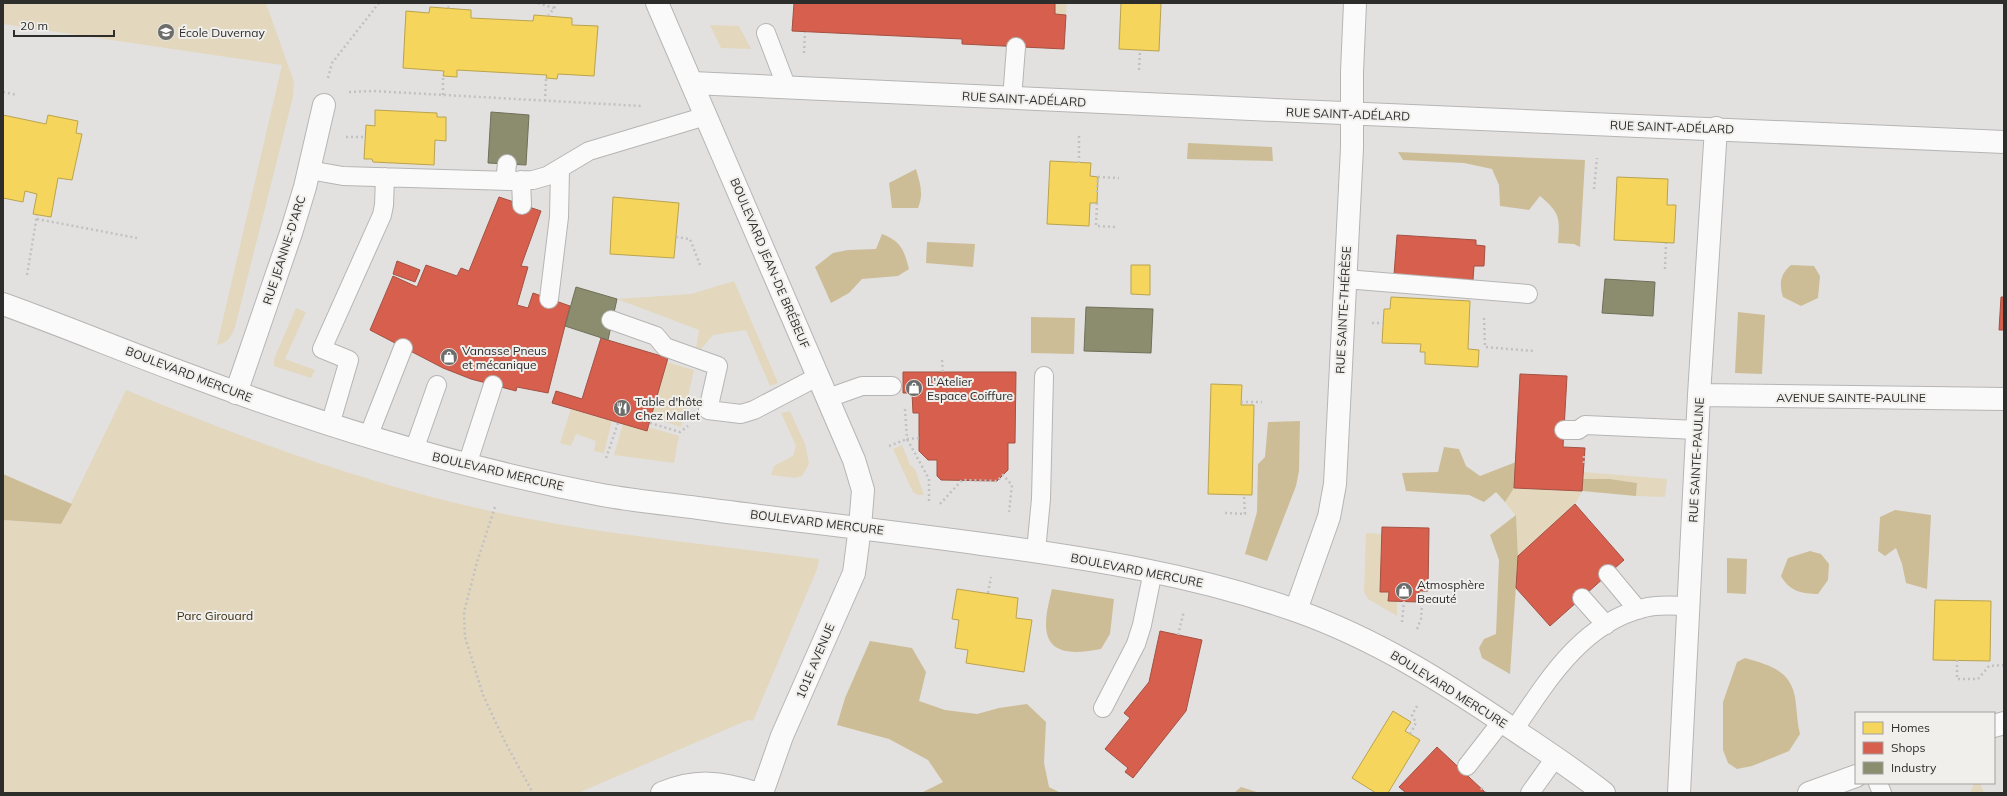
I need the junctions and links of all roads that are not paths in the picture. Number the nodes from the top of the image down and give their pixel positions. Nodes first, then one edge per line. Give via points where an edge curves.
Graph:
1 (658, 3) edge
2 (1355, 3) edge
3 (766, 33) dead end
4 (1016, 47) dead end
5 (692, 83) junction
6 (787, 88) junction
7 (1012, 98) junction
8 (324, 105) dead end
9 (1352, 114) junction
10 (706, 116) junction
11 (1716, 128) junction
12 (2004, 142) edge
13 (309, 170) junction
14 (560, 170) junction
15 (511, 175) junction
16 (385, 178) junction
17 (522, 205) dead end
18 (1345, 279) junction
19 (1528, 294) dead end
20 (549, 299) dead end
21 (3, 304) edge
22 (611, 320) dead end
23 (403, 348) dead end
24 (819, 376) junction
25 (1044, 376) dead end
26 (437, 385) dead end
27 (493, 385) dead end
28 (892, 386) dead end
29 (236, 393) junction
30 (1699, 395) junction
31 (828, 398) junction
32 (2004, 399) edge
33 (330, 424) junction
34 (1564, 430) dead end
35 (1697, 430) junction
36 (368, 436) junction
37 (414, 450) junction
38 (466, 465) junction
39 (860, 527) junction
40 (1036, 551) junction
41 (1152, 571) junction
42 (1608, 574) dead end
43 (1582, 598) dead end
44 (1689, 606) junction
45 (1296, 610) junction
46 (1638, 610) junction
47 (1606, 625) junction
48 (1103, 708) dead end
49 (1508, 726) junction
50 (1555, 758) junction
51 (1467, 766) dead end
52 (1855, 776) edge
53 (1812, 792) edge
54 (662, 793) edge
55 (755, 793) edge
56 (762, 793) edge
57 (1530, 793) edge
58 (1604, 793) edge
59 (1679, 793) edge

1 - 5 street, BOULEVARD JEAN-DE BRÉBEUF
2 - 9 street, RUE SAINTE-THÉRÈSE
3 - 6 lane
4 - 7 lane
5 - 6 street, RUE SAINT-ADÉLARD
5 - 10 street, BOULEVARD JEAN-DE BRÉBEUF
6 - 7 street, RUE SAINT-ADÉLARD
7 - 9 street, RUE SAINT-ADÉLARD
8 - 13 street, RUE JEANNE-D'ARC
9 - 11 street, RUE SAINT-ADÉLARD
9 - 18 street, RUE SAINTE-THÉRÈSE
10 - 14 lane via 589,150
10 - 24 street, BOULEVARD JEAN-DE BRÉBEUF
11 - 12 street, RUE SAINT-ADÉLARD
11 - 30 street, RUE SAINTE-PAULINE
13 - 16 lane via 343,176
13 - 29 street, RUE JEANNE-D'ARC via 291,233
14 - 15 lane via 547,176
14 - 20 lane via 559,217
15 - 16 lane
15 - 17 lane
16 - 33 lane via 382,215 322,349 349,360
18 - 19 lane
18 - 45 street, RUE SAINTE-THÉRÈSE via 1333,499
21 - 29 street, BOULEVARD MERCURE
22 - 24 lane via 656,336 665,347 718,366 708,410 741,414 754,410
23 - 36 lane
24 - 31 street, BOULEVARD JEAN-DE BRÉBEUF
25 - 40 lane via 1041,499
26 - 37 lane
27 - 38 lane
28 - 31 lane via 862,386
29 - 33 street, BOULEVARD MERCURE
30 - 32 street, AVENUE SAINTE-PAULINE
30 - 35 street, RUE SAINTE-PAULINE
31 - 39 street, BOULEVARD JEAN-DE BRÉBEUF via 861,481 863,490
33 - 36 street, BOULEVARD MERCURE
34 - 35 lane via 1578,430 1585,425
35 - 44 street, RUE SAINTE-PAULINE
36 - 37 street, BOULEVARD MERCURE
37 - 38 street, BOULEVARD MERCURE
38 - 39 street, BOULEVARD MERCURE via 606,496
39 - 40 street, BOULEVARD MERCURE
39 - 56 street, 101E AVENUE via 854,573 782,736
40 - 41 street, BOULEVARD MERCURE
41 - 45 street, BOULEVARD MERCURE
41 - 48 lane via 1136,644
42 - 46 lane
43 - 47 lane
44 - 46 lane via 1658,606
44 - 59 street, RUE SAINTE-PAULINE
45 - 49 street, BOULEVARD MERCURE via 1351,633 1426,672
46 - 47 lane
47 - 49 lane via 1577,646
49 - 50 street, BOULEVARD MERCURE
49 - 51 lane
50 - 57 lane
50 - 58 street, BOULEVARD MERCURE
52 - 53 street
54 - 55 street via 685,786 714,783

